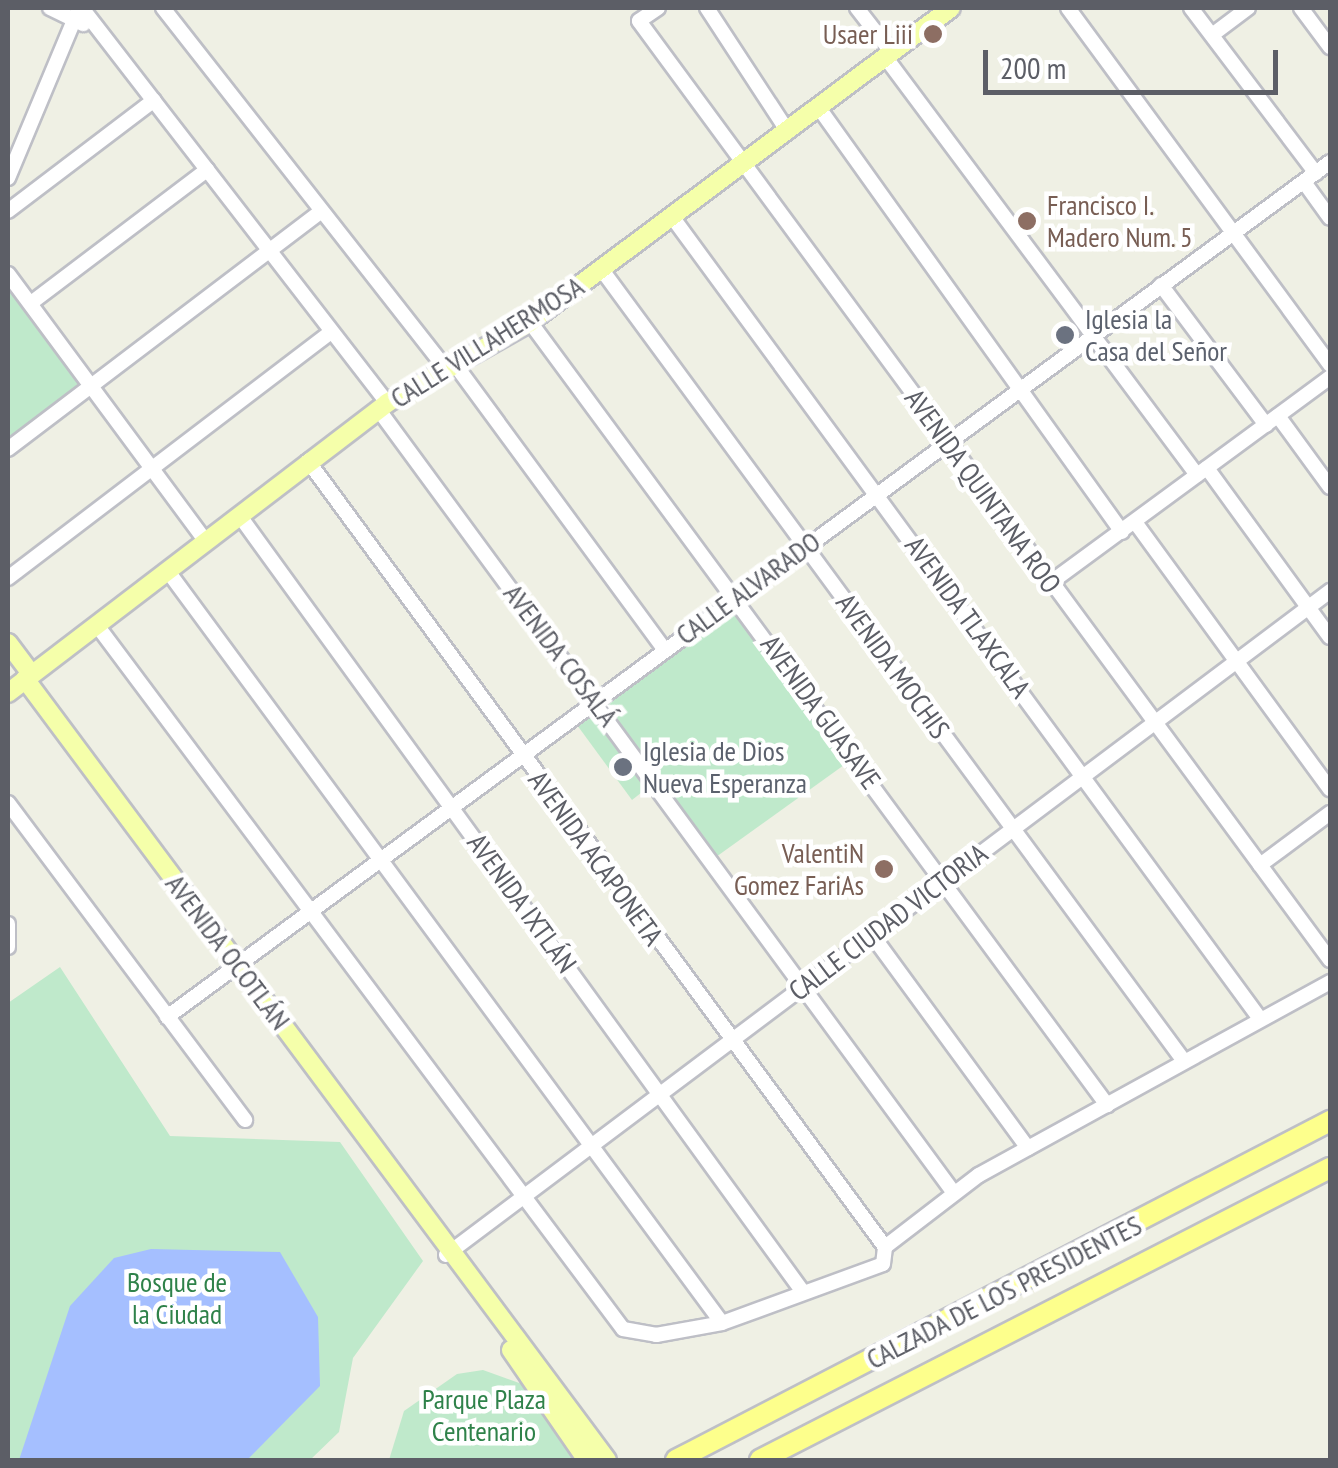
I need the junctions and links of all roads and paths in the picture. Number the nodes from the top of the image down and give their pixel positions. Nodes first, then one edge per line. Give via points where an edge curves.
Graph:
1 (50, 8) edge
2 (164, 8) edge
3 (658, 8) edge
4 (708, 8) edge
5 (857, 8) edge
6 (951, 8) edge
7 (1068, 8) edge
8 (1192, 8) edge
9 (1248, 8) edge
10 (1301, 8) edge
11 (79, 12) edge
12 (1212, 35) junction
13 (1330, 47) edge
14 (889, 55) junction
15 (154, 100) junction
16 (819, 108) junction
17 (788, 132) junction
18 (1330, 162) edge
19 (743, 168) junction
20 (207, 170) junction
21 (8, 178) edge
22 (1310, 178) junction
23 (320, 211) junction
24 (8, 212) edge
25 (673, 218) junction
26 (1330, 218) edge
27 (1234, 232) junction
28 (270, 252) junction
29 (602, 270) junction
30 (8, 274) edge
31 (1161, 285) junction
32 (30, 303) junction
33 (530, 322) junction
34 (331, 332) junction
35 (1092, 336) junction
36 (1330, 365) edge
37 (450, 366) junction
38 (1330, 377) edge
39 (91, 385) junction
40 (1018, 389) junction
41 (382, 406) junction
42 (1272, 421) junction
43 (949, 442) junction
44 (8, 449) edge
45 (308, 461) junction
46 (154, 468) junction
47 (1202, 472) junction
48 (1330, 487) edge
49 (878, 494) junction
50 (239, 515) junction
51 (1128, 527) junction
52 (206, 540) junction
53 (805, 547) junction
54 (167, 570) junction
55 (8, 578) edge
56 (1050, 583) junction
57 (1330, 591) edge
58 (736, 594) junction
59 (1308, 607) junction
60 (96, 624) junction
61 (1330, 637) edge
62 (8, 643) edge
63 (664, 649) junction
64 (1238, 663) junction
65 (28, 676) junction
66 (8, 692) edge
67 (596, 701) junction
68 (1156, 724) junction
69 (522, 757) junction
70 (1084, 776) junction
71 (1330, 789) edge
72 (8, 803) edge
73 (452, 808) junction
74 (1330, 813) edge
75 (1013, 829) junction
76 (381, 860) junction
77 (1260, 865) junction
78 (943, 882) junction
79 (312, 909) junction
80 (8, 924) edge
81 (872, 935) junction
82 (8, 946) edge
83 (1330, 960) edge
84 (238, 964) junction
85 (1330, 982) edge
86 (802, 986) junction
87 (168, 1017) junction
88 (1260, 1019) junction
89 (730, 1040) junction
90 (1184, 1061) junction
91 (661, 1093) junction
92 (1107, 1105) junction
93 (245, 1120) dead end
94 (1330, 1122) edge
95 (591, 1145) junction
96 (1028, 1148) junction
97 (1330, 1168) edge
98 (954, 1193) junction
99 (522, 1196) junction
100 (887, 1250) junction
101 (449, 1252) junction
102 (803, 1292) junction
103 (722, 1323) junction
104 (764, 1416) junction
105 (787, 1446) junction
106 (763, 1459) edge
107 (587, 1460) edge
108 (607, 1460) edge
109 (676, 1460) edge

1 - 11 street
2 - 23 street
3 - 19 street, AVENIDA QUINTANA ROO via 639,22
4 - 17 street
5 - 14 street
6 - 14 main road, CALLE VILLAHERMOSA
7 - 27 street
8 - 12 street
9 - 12 street
10 - 13 street
11 - 15 street, AVENIDA COSALÁ
11 - 21 street
12 - 22 street
14 - 16 main road, CALLE VILLAHERMOSA
14 - 35 street
15 - 20 street, AVENIDA COSALÁ
15 - 24 street
16 - 17 main road, CALLE VILLAHERMOSA
16 - 40 street
17 - 19 main road, CALLE VILLAHERMOSA
18 - 22 street, CALLE ALVARADO
19 - 25 main road, CALLE VILLAHERMOSA
19 - 43 street, AVENIDA QUINTANA ROO
20 - 28 street, AVENIDA COSALÁ
20 - 32 street
22 - 26 street
22 - 27 street, CALLE ALVARADO
23 - 28 street
23 - 37 street
25 - 29 main road, CALLE VILLAHERMOSA
25 - 49 street, AVENIDA TLAXCALA
27 - 31 street, CALLE ALVARADO
27 - 36 street
28 - 34 street, AVENIDA COSALÁ
28 - 39 street
29 - 33 main road, CALLE VILLAHERMOSA
29 - 53 street, AVENIDA MOCHIS
30 - 32 street
31 - 35 street, CALLE ALVARADO
31 - 42 street
32 - 39 street
33 - 37 main road, CALLE VILLAHERMOSA
33 - 58 street, AVENIDA GUASAVE
34 - 41 street, AVENIDA COSALÁ
34 - 46 street
35 - 40 street, CALLE ALVARADO
35 - 47 street
37 - 41 main road, CALLE VILLAHERMOSA
37 - 63 street
38 - 42 street
39 - 44 street
39 - 46 street
40 - 43 street, CALLE ALVARADO
40 - 51 street
41 - 45 main road, CALLE VILLAHERMOSA
41 - 67 street, AVENIDA COSALÁ
42 - 47 street
42 - 48 street
43 - 49 street, CALLE ALVARADO
43 - 56 street, AVENIDA QUINTANA ROO
45 - 50 main road, CALLE VILLAHERMOSA
45 - 69 street, AVENIDA ACAPONETA
46 - 52 street
46 - 55 street
47 - 51 street
47 - 59 street
49 - 53 street, CALLE ALVARADO
49 - 70 street, AVENIDA TLAXCALA
50 - 52 main road, CALLE VILLAHERMOSA
50 - 73 street, AVENIDA IXTLÁN
51 - 56 street
51 - 64 street
52 - 54 main road, CALLE VILLAHERMOSA
53 - 58 street, CALLE ALVARADO
53 - 75 street, AVENIDA MOCHIS
54 - 60 main road, CALLE VILLAHERMOSA
54 - 76 street
56 - 68 street, AVENIDA QUINTANA ROO
57 - 59 street, CALLE CIUDAD VICTORIA
58 - 63 street, CALLE ALVARADO
58 - 78 street, AVENIDA GUASAVE
59 - 61 street
59 - 64 street, CALLE CIUDAD VICTORIA
60 - 65 main road, CALLE VILLAHERMOSA
60 - 79 street
62 - 65 main road, AVENIDA OCOTLÁN
63 - 67 street, CALLE ALVARADO
64 - 68 street, CALLE CIUDAD VICTORIA
64 - 71 street
65 - 66 main road, CALLE VILLAHERMOSA
65 - 84 main road, AVENIDA OCOTLÁN
67 - 69 street, CALLE ALVARADO
67 - 86 street, AVENIDA COSALÁ
68 - 70 street, CALLE CIUDAD VICTORIA
68 - 77 street, AVENIDA QUINTANA ROO
69 - 73 street, CALLE ALVARADO
69 - 89 street, AVENIDA ACAPONETA
70 - 75 street, CALLE CIUDAD VICTORIA
70 - 88 street, AVENIDA TLAXCALA
72 - 87 street
73 - 76 street, CALLE ALVARADO
73 - 91 street, AVENIDA IXTLÁN
74 - 77 street
75 - 78 street, CALLE CIUDAD VICTORIA
75 - 90 street, AVENIDA MOCHIS
76 - 79 street, CALLE ALVARADO
76 - 95 street
77 - 83 street, AVENIDA QUINTANA ROO
78 - 81 street, CALLE CIUDAD VICTORIA
78 - 92 street, AVENIDA GUASAVE
79 - 84 street, CALLE ALVARADO
79 - 99 street
80 - 82 street
81 - 86 street, CALLE CIUDAD VICTORIA
81 - 96 street
84 - 87 street, CALLE ALVARADO
84 - 101 main road, AVENIDA OCOTLÁN
85 - 88 street
86 - 89 street, CALLE CIUDAD VICTORIA
86 - 98 street, AVENIDA COSALÁ
87 - 93 street
88 - 90 street
89 - 91 street, CALLE CIUDAD VICTORIA
89 - 100 street, AVENIDA ACAPONETA
90 - 92 street
91 - 95 street, CALLE CIUDAD VICTORIA
91 - 102 street, AVENIDA IXTLÁN
92 - 96 street
94 - 104 highway, CALZADA DE LOS PRESIDENTES
95 - 99 street, CALLE CIUDAD VICTORIA
95 - 103 street
96 - 98 street
97 - 105 highway, CALZADA DE LOS PRESIDENTES
98 - 100 street
99 - 101 street, CALLE CIUDAD VICTORIA
99 - 103 street via 605,1312 639,1336
100 - 102 street via 862,1276
101 - 107 main road, AVENIDA OCOTLÁN
101 - 108 main road, AVENIDA OCOTLÁN
102 - 103 street
104 - 105 highway
104 - 106 highway
104 - 109 highway, CALZADA DE LOS PRESIDENTES
105 - 106 highway, CALZADA DE LOS PRESIDENTES

